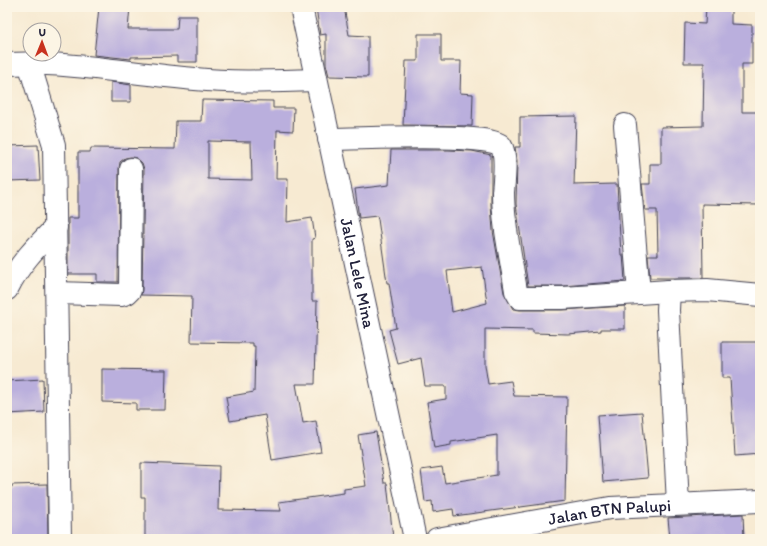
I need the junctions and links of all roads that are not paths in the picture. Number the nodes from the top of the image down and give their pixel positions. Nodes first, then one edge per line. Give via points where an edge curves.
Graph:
1 (301, 7) edge
2 (29, 63) junction
3 (7, 64) edge
4 (316, 80) junction
5 (625, 125) dead end
6 (329, 140) junction
7 (131, 169) dead end
8 (56, 227) junction
9 (7, 289) edge
10 (669, 291) junction
11 (57, 293) junction
12 (639, 293) junction
13 (760, 295) edge
14 (760, 501) edge
15 (678, 504) junction
16 (60, 539) edge
17 (415, 539) edge
18 (437, 539) edge

1 - 4 street, Jalan Lele Mina
2 - 3 street
2 - 4 street via 96,67 195,79
2 - 8 street via 54,145
4 - 6 street, Jalan Lele Mina
5 - 12 street
6 - 12 street via 420,137 496,142 501,146 504,155 505,228 518,296 563,298
6 - 17 street, Jalan Lele Mina
7 - 11 street via 130,290 121,295
8 - 9 street via 29,253
8 - 11 street
10 - 12 street
10 - 13 street via 706,290
10 - 15 street
11 - 16 street
14 - 15 street, Jalan BTN Palupi
15 - 18 street, Jalan BTN Palupi via 610,508

